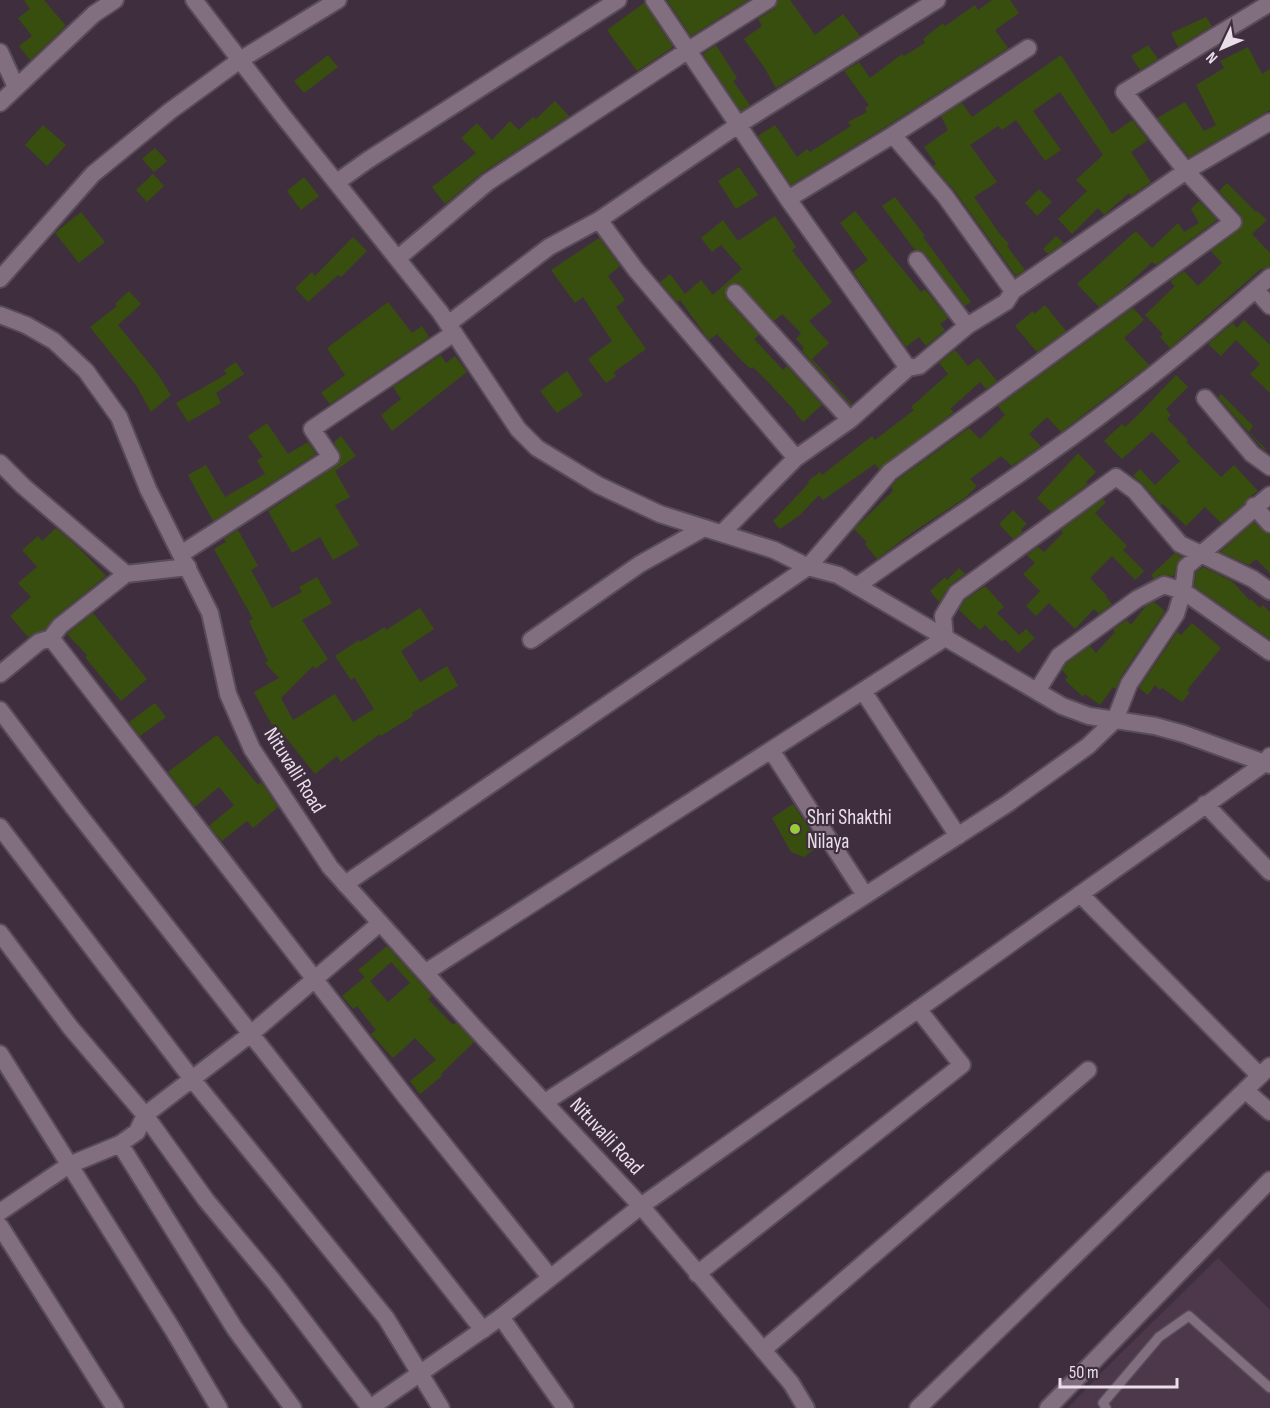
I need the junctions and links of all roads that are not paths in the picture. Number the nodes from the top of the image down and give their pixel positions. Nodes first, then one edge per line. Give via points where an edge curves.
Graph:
1 (115, 0) edge
2 (194, 0) edge
3 (338, 0) edge
4 (618, 0) edge
5 (654, 0) edge
6 (768, 0) edge
7 (937, 0) edge
8 (1270, 3) edge
9 (1028, 48) dead end
10 (687, 51) junction
11 (0, 52) edge
12 (241, 61) junction
13 (16, 87) junction
14 (0, 104) edge
15 (1270, 122) edge
16 (738, 125) junction
17 (893, 135) junction
18 (1186, 171) junction
19 (337, 182) junction
20 (788, 199) junction
21 (599, 220) junction
22 (398, 258) junction
23 (917, 260) dead end
24 (1270, 277) edge
25 (0, 279) edge
26 (1256, 290) junction
27 (1013, 291) junction
28 (735, 293) dead end
29 (1270, 306) edge
30 (0, 315) edge
31 (967, 326) junction
32 (451, 328) junction
33 (908, 368) junction
34 (1205, 398) dead end
35 (850, 420) junction
36 (796, 458) junction
37 (0, 463) edge
38 (1270, 467) edge
39 (1270, 495) edge
40 (1254, 507) junction
41 (1270, 524) edge
42 (704, 528) junction
43 (722, 533) junction
44 (1200, 553) junction
45 (184, 560) junction
46 (808, 567) junction
47 (126, 574) junction
48 (857, 586) junction
49 (1183, 591) junction
50 (1270, 591) edge
51 (51, 638) junction
52 (945, 638) junction
53 (531, 640) dead end
54 (1270, 652) edge
55 (0, 674) edge
56 (863, 691) junction
57 (1037, 691) junction
58 (0, 710) edge
59 (1115, 720) junction
60 (771, 750) junction
61 (1268, 761) edge
62 (1205, 804) junction
63 (0, 827) edge
64 (958, 836) junction
65 (1270, 872) edge
66 (345, 884) junction
67 (1080, 894) junction
68 (865, 895) junction
69 (380, 923) junction
70 (0, 933) edge
71 (426, 972) junction
72 (315, 979) junction
73 (918, 1009) junction
74 (252, 1033) junction
75 (0, 1054) edge
76 (1088, 1070) dead end
77 (1265, 1071) edge
78 (192, 1079) junction
79 (1245, 1090) junction
80 (545, 1102) junction
81 (1270, 1112) edge
82 (145, 1115) junction
83 (120, 1144) junction
84 (69, 1165) junction
85 (1270, 1180) edge
86 (641, 1206) junction
87 (0, 1212) edge
88 (0, 1226) edge
89 (697, 1274) junction
90 (550, 1277) junction
91 (501, 1317) junction
92 (483, 1330) junction
93 (763, 1350) junction
94 (419, 1374) junction
95 (1270, 1388) edge
96 (115, 1408) edge
97 (219, 1408) edge
98 (294, 1408) edge
99 (370, 1408) edge
100 (441, 1408) edge
101 (565, 1408) edge
102 (807, 1408) edge
103 (918, 1408) edge
104 (1048, 1408) edge
105 (1106, 1408) edge

1 - 13 street via 94,14
2 - 12 street
3 - 12 street
4 - 19 street
5 - 10 street
6 - 10 street
7 - 16 street
8 - 18 street via 1124,92
9 - 17 street
10 - 16 street
10 - 22 street via 488,182
11 - 13 street
12 - 19 street
12 - 25 street via 170,111 93,174
13 - 14 street
15 - 18 street
16 - 20 street
16 - 21 street
17 - 20 street
17 - 27 street via 945,196
18 - 27 street
18 - 46 street via 1233,222 890,471
19 - 22 street
20 - 33 street
21 - 32 street via 549,247
21 - 36 street via 636,270
22 - 32 street
23 - 31 street
24 - 26 street
26 - 29 street
26 - 48 street via 1165,368
27 - 31 street via 1006,302
28 - 35 street
30 - 45 street, Nituvalli Road via 54,341 86,370 119,417 148,489
31 - 33 street via 919,366
32 - 42 street via 518,429 537,448 598,485 660,514
32 - 45 street via 312,429 331,457
33 - 35 street
34 - 38 street via 1252,454
35 - 36 street
36 - 43 street
37 - 47 street
39 - 40 street
40 - 41 street
40 - 44 street
42 - 43 street
42 - 53 street via 640,564
43 - 46 street via 774,550
44 - 49 street via 1186,567
44 - 50 street
44 - 52 street via 1180,544 1135,491 1116,477 957,593 943,616
45 - 47 street
45 - 66 street, Nituvalli Road via 210,613 228,694 252,749
46 - 48 street via 838,574
46 - 66 street
47 - 51 street
48 - 52 street
49 - 54 street
49 - 57 street via 1164,585 1137,600 1059,656
49 - 59 street via 1176,614 1129,684
51 - 55 street via 39,642
51 - 72 street
52 - 56 street
52 - 57 street
56 - 60 street
56 - 64 street
57 - 59 street via 1062,706
58 - 74 street
59 - 61 street via 1155,726
59 - 64 street via 1088,746
60 - 68 street
60 - 71 street
61 - 62 street
62 - 65 street
62 - 67 street
63 - 78 street
64 - 68 street
66 - 69 street, Nituvalli Road
67 - 73 street
67 - 77 street
68 - 80 street
69 - 71 street, Nituvalli Road
69 - 72 street
70 - 82 street via 70,1027
71 - 80 street, Nituvalli Road
72 - 74 street
72 - 90 street
73 - 86 street
73 - 89 street via 962,1065
74 - 78 street
74 - 92 street
75 - 84 street
76 - 93 street
77 - 79 street
78 - 82 street
78 - 94 street via 386,1318
79 - 81 street
79 - 103 street
80 - 86 street, Nituvalli Road
82 - 83 street via 137,1132
82 - 99 street via 206,1200
83 - 84 street
83 - 98 street via 235,1329
84 - 87 street
84 - 97 street
85 - 104 street
86 - 89 street, Nituvalli Road
86 - 90 street, Nituvalli Road
88 - 96 street
89 - 93 street, Nituvalli Road
90 - 91 street, Nituvalli Road
91 - 92 street, Nituvalli Road
91 - 101 street
92 - 94 street, Nituvalli Road
93 - 102 street, Nituvalli Road
94 - 99 street, Nituvalli Road
94 - 100 street
95 - 105 lane via 1189,1316 1159,1337 1103,1403

